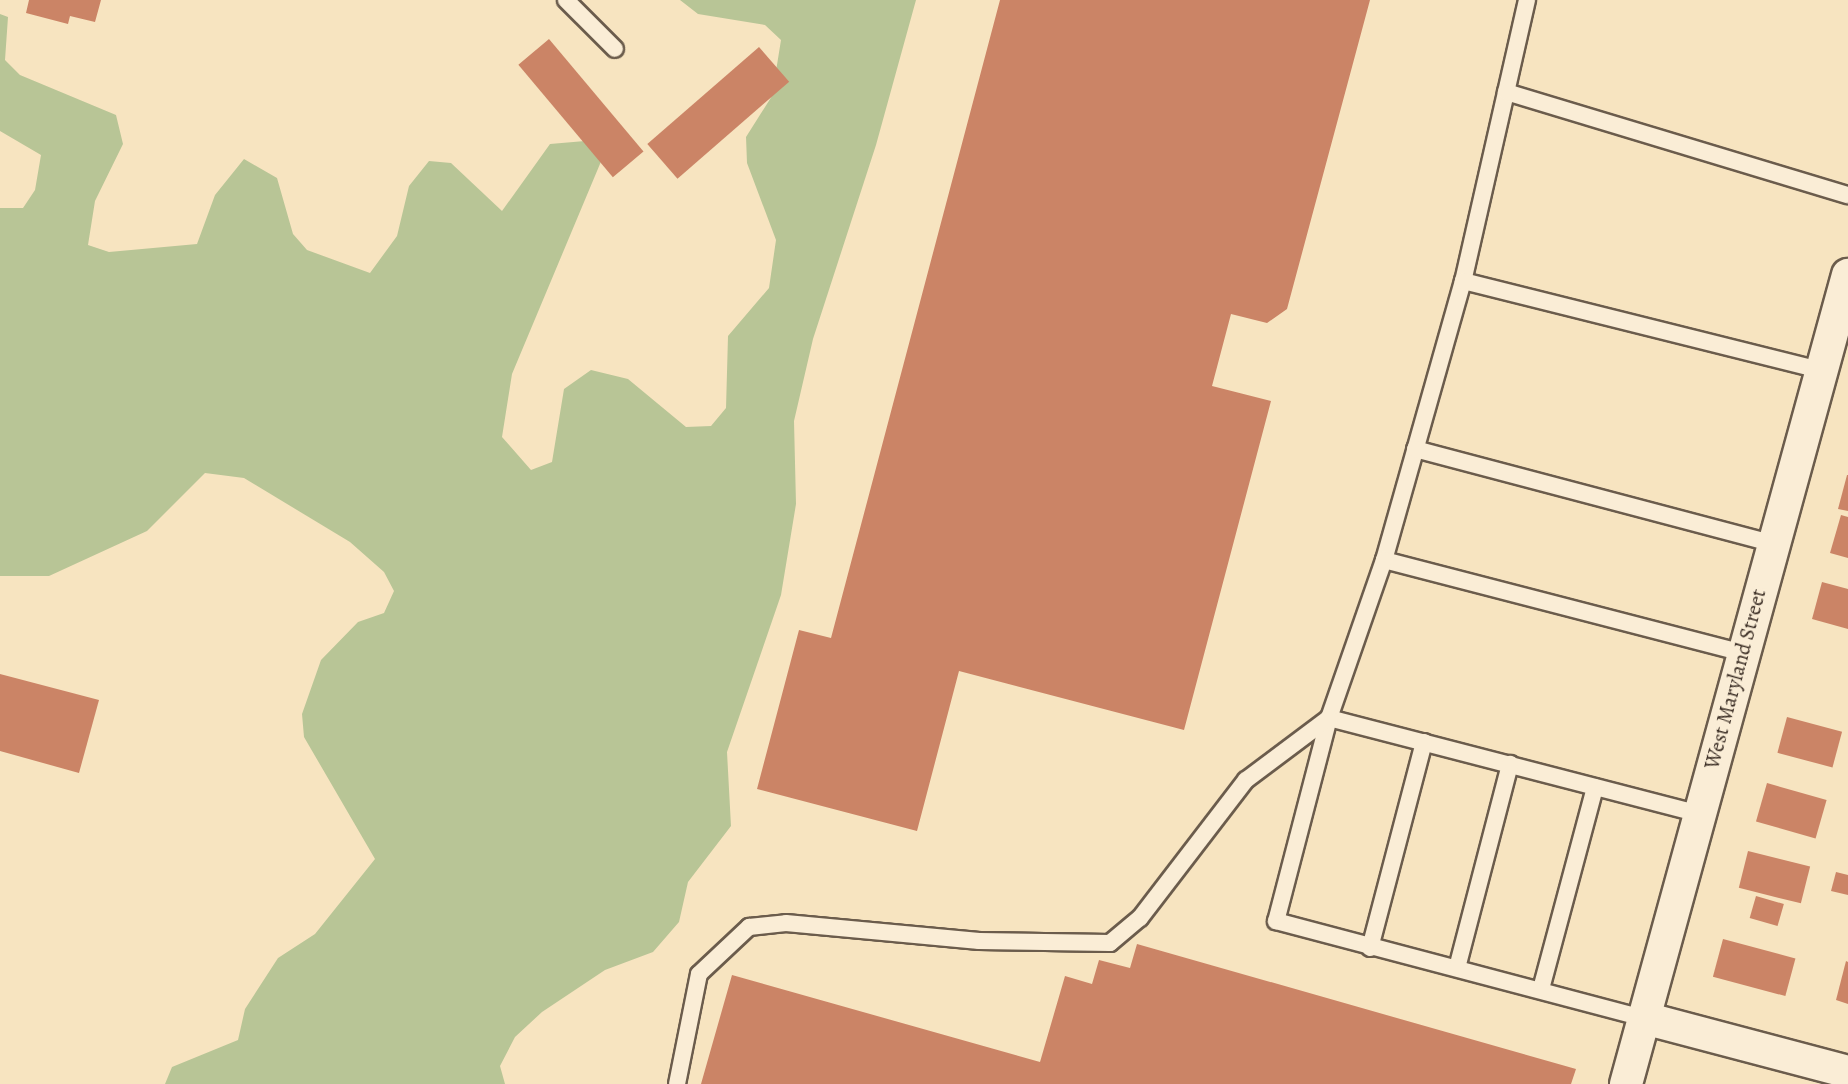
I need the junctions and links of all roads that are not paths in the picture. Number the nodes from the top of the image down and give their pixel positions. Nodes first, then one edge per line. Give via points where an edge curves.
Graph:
1 (566, 0) edge
2 (1527, 0) edge
3 (615, 49) dead end
4 (1506, 92) junction
5 (1848, 195) edge
6 (1848, 275) edge
7 (1463, 281) junction
8 (1835, 374) edge
9 (1415, 449) junction
10 (1772, 543) junction
11 (1384, 560) junction
12 (1743, 653) junction
13 (1329, 718) junction
14 (1424, 742) junction
15 (1510, 764) junction
16 (1595, 787) junction
17 (1699, 814) junction
18 (1370, 947) junction
19 (1457, 968) junction
20 (1541, 989) junction
21 (1644, 1018) junction
22 (1848, 1072) edge
23 (677, 1084) edge
24 (1626, 1084) edge

1 - 3 lane
2 - 4 lane
4 - 5 lane
4 - 7 lane
6 - 8 street, West Maryland Street
7 - 8 lane
7 - 9 lane
8 - 10 street, West Maryland Street
9 - 10 lane
9 - 11 lane
10 - 12 street, West Maryland Street
11 - 12 lane
11 - 13 lane
12 - 17 street, West Maryland Street
13 - 14 lane
13 - 18 lane via 1276,921
13 - 23 lane via 1246,780 1140,918 1110,943 978,941 786,923 749,927 699,974
14 - 15 lane
14 - 18 lane
15 - 16 lane
15 - 19 lane
16 - 17 lane
16 - 20 lane
17 - 21 street, West Maryland Street
18 - 19 lane
19 - 20 lane
20 - 21 lane
21 - 22 street
21 - 24 street, West Maryland Street

